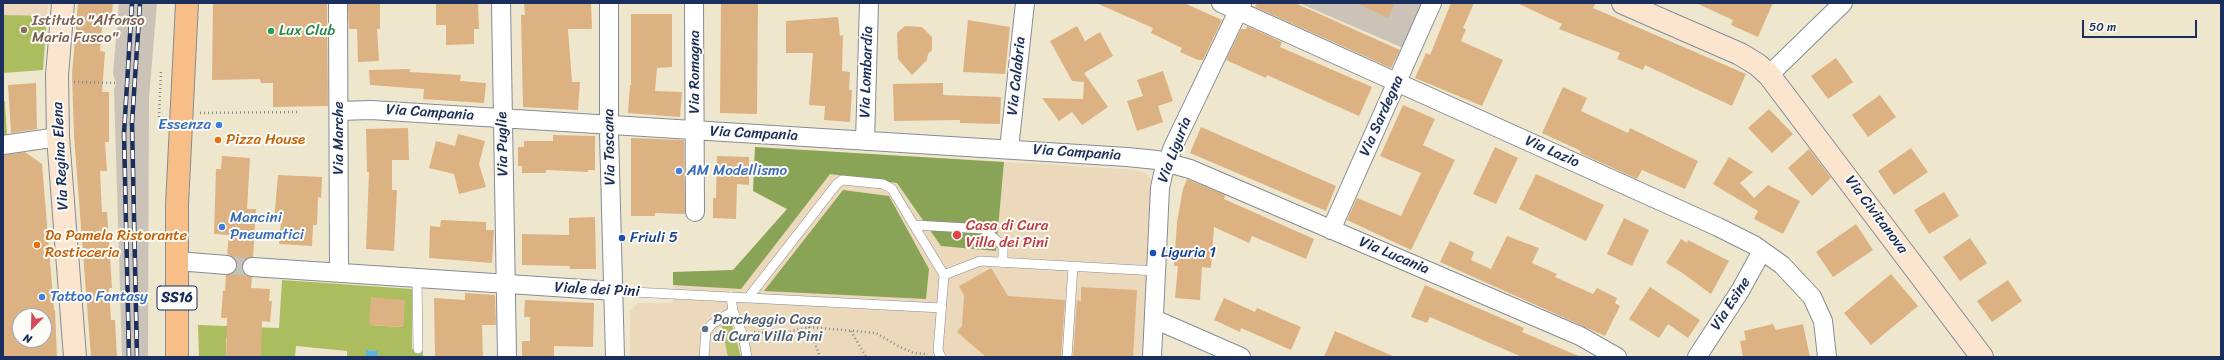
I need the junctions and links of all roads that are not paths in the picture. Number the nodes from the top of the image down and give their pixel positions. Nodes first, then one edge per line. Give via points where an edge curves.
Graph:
1 (63, 3) edge
2 (187, 3) edge
3 (338, 3) edge
4 (501, 3) edge
5 (609, 3) edge
6 (694, 3) edge
7 (869, 3) edge
8 (1025, 3) edge
9 (1220, 3) edge
10 (1432, 3) edge
11 (1623, 3) edge
12 (1843, 3) edge
13 (1240, 7) edge
14 (1769, 74) junction
15 (1397, 82) junction
16 (339, 110) junction
17 (502, 118) junction
18 (609, 124) junction
19 (695, 130) junction
20 (58, 137) junction
21 (865, 141) junction
22 (3, 145) edge
23 (1009, 149) junction
24 (1167, 162) junction
25 (695, 212) dead end
26 (915, 225) junction
27 (1331, 230) junction
28 (1762, 251) junction
29 (177, 261) junction
30 (1002, 263) junction
31 (227, 265) tunnel mouth
32 (1073, 266) junction
33 (252, 267) tunnel mouth
34 (1156, 271) junction
35 (339, 273) junction
36 (944, 275) junction
37 (417, 279) junction
38 (506, 286) junction
39 (614, 291) junction
40 (731, 297) junction
41 (748, 298) junction
42 (942, 308) junction
43 (733, 311) junction
44 (1154, 319) junction
45 (418, 349) dead end
46 (940, 354) edge
47 (75, 357) edge
48 (177, 357) edge
49 (507, 357) edge
50 (615, 357) edge
51 (704, 357) edge
52 (746, 357) edge
53 (1067, 357) edge
54 (1152, 357) edge
55 (1241, 357) edge
56 (1618, 357) edge
57 (1697, 357) edge
58 (1827, 357) edge
59 (1982, 357) edge

1 - 20 street, Via Regina Elena via 57,75
2 - 29 main road, SS16 via 177,205
3 - 16 street, Via Marche
4 - 17 street, Via Puglie
5 - 18 street, Via Toscana
6 - 19 street, Via Romagna
7 - 21 street, Via Lombardia
8 - 23 street, Via Calabria
9 - 13 street, Via Lazio
10 - 15 street, Via Sardegna
11 - 14 street, Via Civitanova via 1744,56
12 - 14 street
13 - 15 street, Via Lazio
13 - 24 street, Via Liguria
14 - 59 street, Via Civitanova
15 - 27 street, Via Sardegna
15 - 28 street, Via Lazio via 1718,227
16 - 17 street, Via Campania
16 - 35 street, Via Marche
17 - 18 street, Via Campania
17 - 38 street, Via Puglie
18 - 19 street, Via Campania
18 - 39 street, Via Toscana
19 - 21 street, Via Campania
19 - 25 street, Via Romagna
20 - 22 street
20 - 47 street, Via Regina Elena
21 - 23 street, Via Campania
23 - 24 street, Via Campania via 1127,156
24 - 27 street, Via Lucania via 1190,169
24 - 34 street, Via Liguria via 1160,188
26 - 30 lane via 984,229 1003,246
26 - 36 lane
26 - 41 lane via 892,188 883,184 842,180 836,184
27 - 56 street, Via Lucania via 1580,336
28 - 57 street, Via Esine via 1746,281
28 - 58 street, Via Lazio via 1796,278 1812,297 1823,321
29 - 31 street
29 - 48 main road, SS16
30 - 32 lane
30 - 36 lane via 980,261
32 - 34 lane
32 - 53 lane
33 - 35 street, Viale dei Pini
34 - 44 street, Via Liguria
35 - 37 street, Viale dei Pini
36 - 42 lane
37 - 38 street, Viale dei Pini
37 - 45 lane
38 - 39 street, Viale dei Pini
38 - 49 street, Via Puglie
39 - 40 lane, Viale dei Pini
39 - 50 street, Via Toscana
40 - 41 lane, Viale dei Pini
40 - 43 lane
41 - 42 lane, Viale dei Pini
42 - 46 lane
43 - 51 lane via 712,324 706,331
43 - 52 lane via 740,327
44 - 54 street, Via Liguria
44 - 55 street

